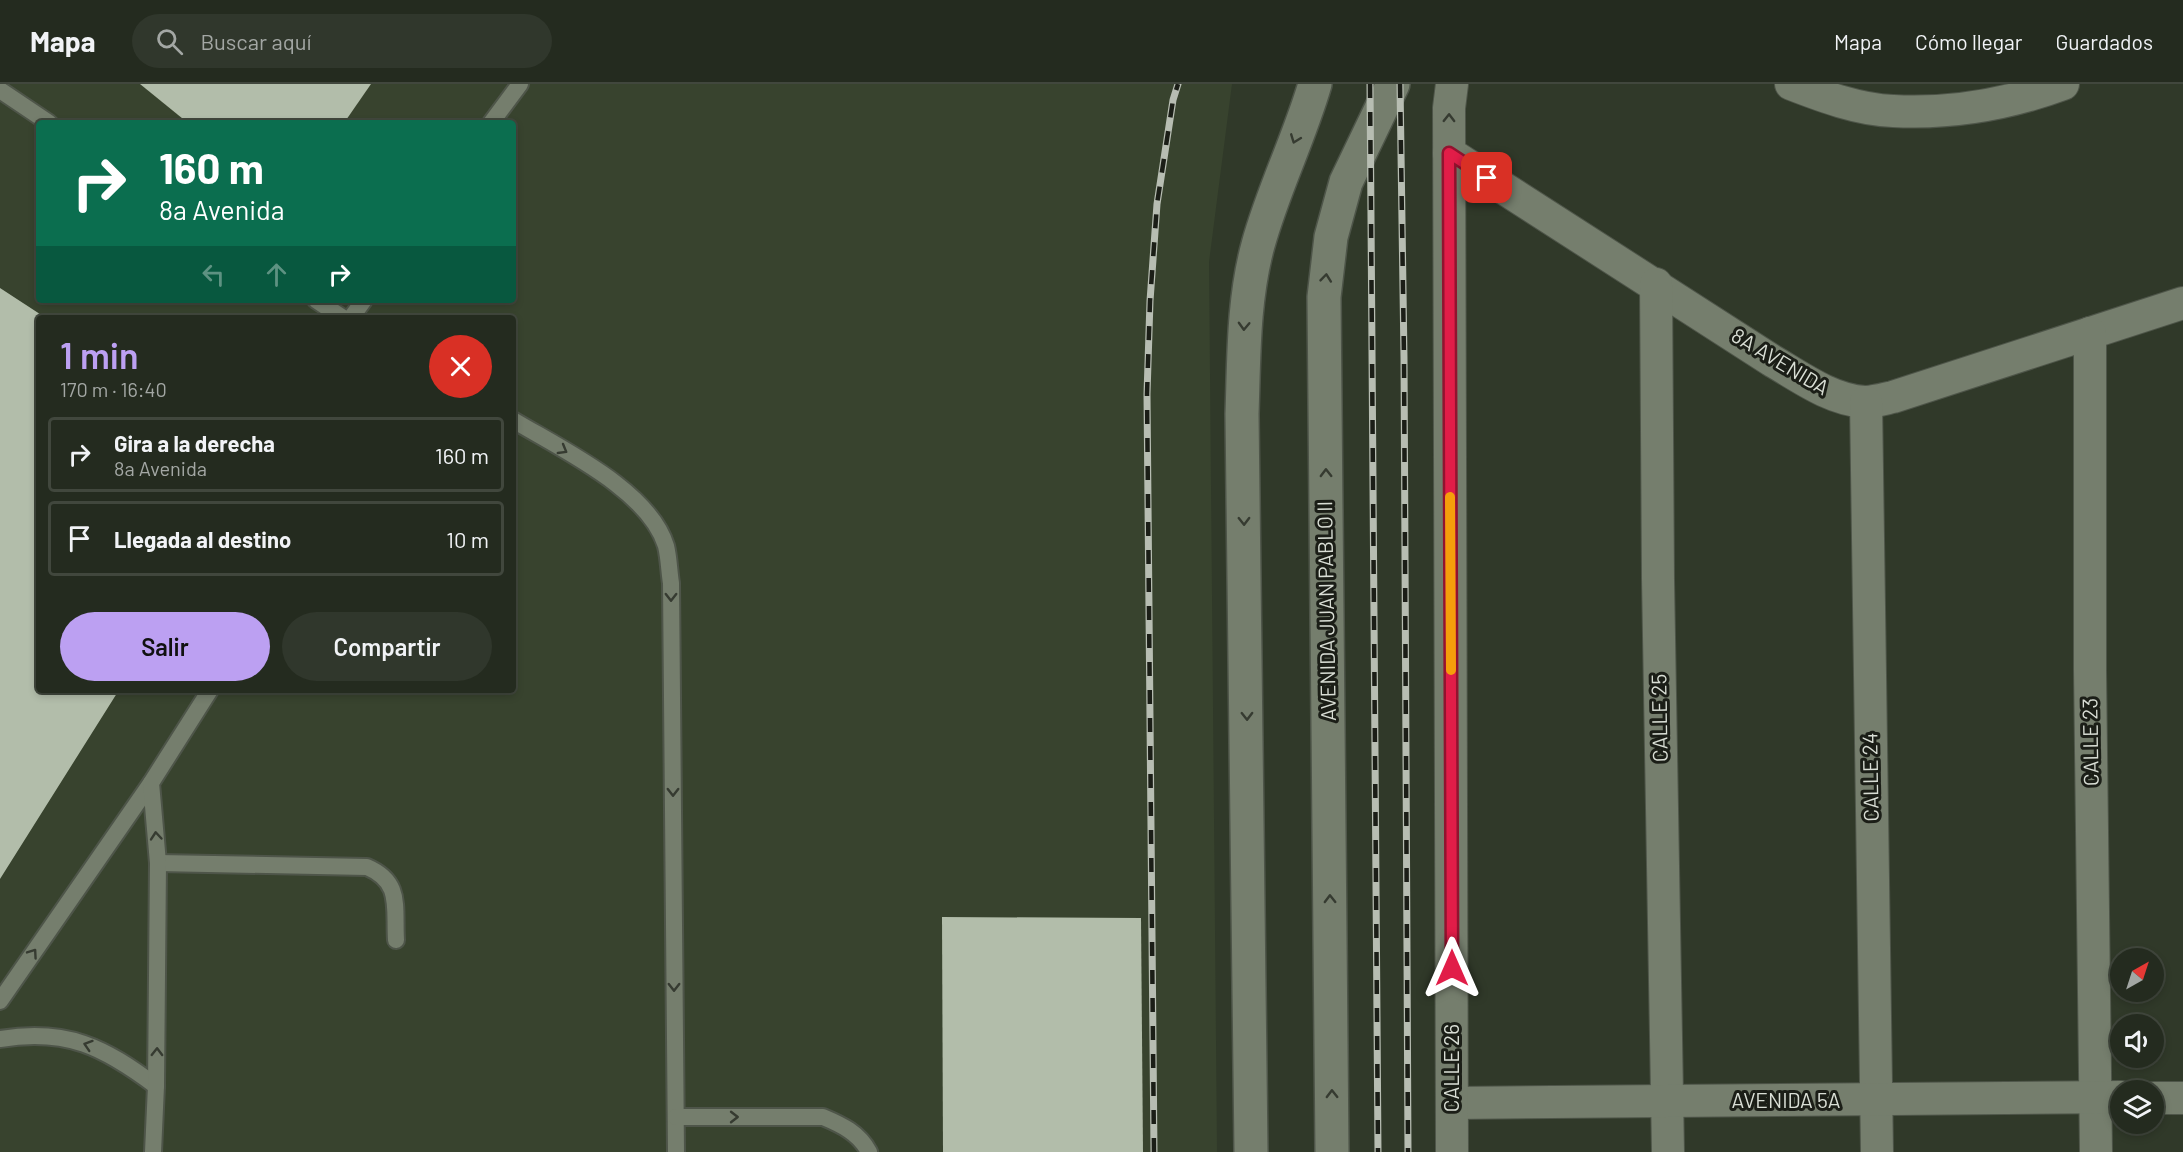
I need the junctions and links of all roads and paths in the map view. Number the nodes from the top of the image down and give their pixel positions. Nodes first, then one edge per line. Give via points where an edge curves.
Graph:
1 (520, 84) edge
2 (1315, 84) edge
3 (1393, 84) edge
4 (1452, 84) edge
5 (1791, 84) edge
6 (2042, 87) edge
7 (0, 90) edge
8 (45, 120) edge
9 (494, 120) edge
10 (1449, 153) junction
11 (1656, 284) junction
12 (320, 303) edge
13 (2183, 303) edge
14 (338, 315) edge
15 (2090, 333) junction
16 (1866, 402) junction
17 (516, 422) edge
18 (208, 693) edge
19 (151, 783) junction
20 (158, 863) junction
21 (396, 940) dead end
22 (0, 1001) edge
23 (0, 1039) edge
24 (156, 1086) junction
25 (2108, 1097) edge
26 (2164, 1098) edge
27 (2183, 1098) edge
28 (1876, 1101) junction
29 (1668, 1102) junction
30 (1452, 1103) junction
31 (675, 1117) junction
32 (153, 1152) edge
33 (676, 1152) edge
34 (868, 1152) edge
35 (1251, 1152) edge
36 (1332, 1152) edge
37 (1452, 1152) edge
38 (1668, 1152) edge
39 (1877, 1152) edge
40 (2096, 1152) edge

1 - 9 lane
2 -> 35 main road via 1258,246 1245,316 1242,414
36 -> 3 main road, AVENIDA JUAN PABLO II via 1324,297 1331,237 1346,182
10 -> 4 street, CALLE 26
5 - 6 street via 1832,99 1891,111 1959,110
7 - 8 lane
10 - 11 street, 8A AVENIDA
10 - 30 street, CALLE 26
11 - 16 street, 8A AVENIDA via 1805,380 1836,396
11 - 29 street, CALLE 25
12 - 14 lane
13 - 15 street, 8A AVENIDA
15 - 16 street, 8A AVENIDA via 1926,388
15 - 25 street, CALLE 23 via 2090,670
16 - 28 street, CALLE 24
17 -> 31 lane via 621,488 651,517 666,546 671,583
18 - 19 lane
20 -> 19 lane
22 -> 19 lane
20 - 21 lane via 367,867 381,873 393,891
24 -> 20 lane
24 -> 23 lane via 121,1060 93,1046 56,1037
24 - 32 lane
25 - 28 street, AVENIDA 5A
25 - 40 street, CALLE 23
26 - 27 street
28 - 29 street, AVENIDA 5A
28 - 39 street, CALLE 24
29 - 30 street, AVENIDA 5A
29 - 38 street, CALLE 25
30 - 37 street, CALLE 26
31 - 33 lane
31 -> 34 lane via 823,1117 844,1126

